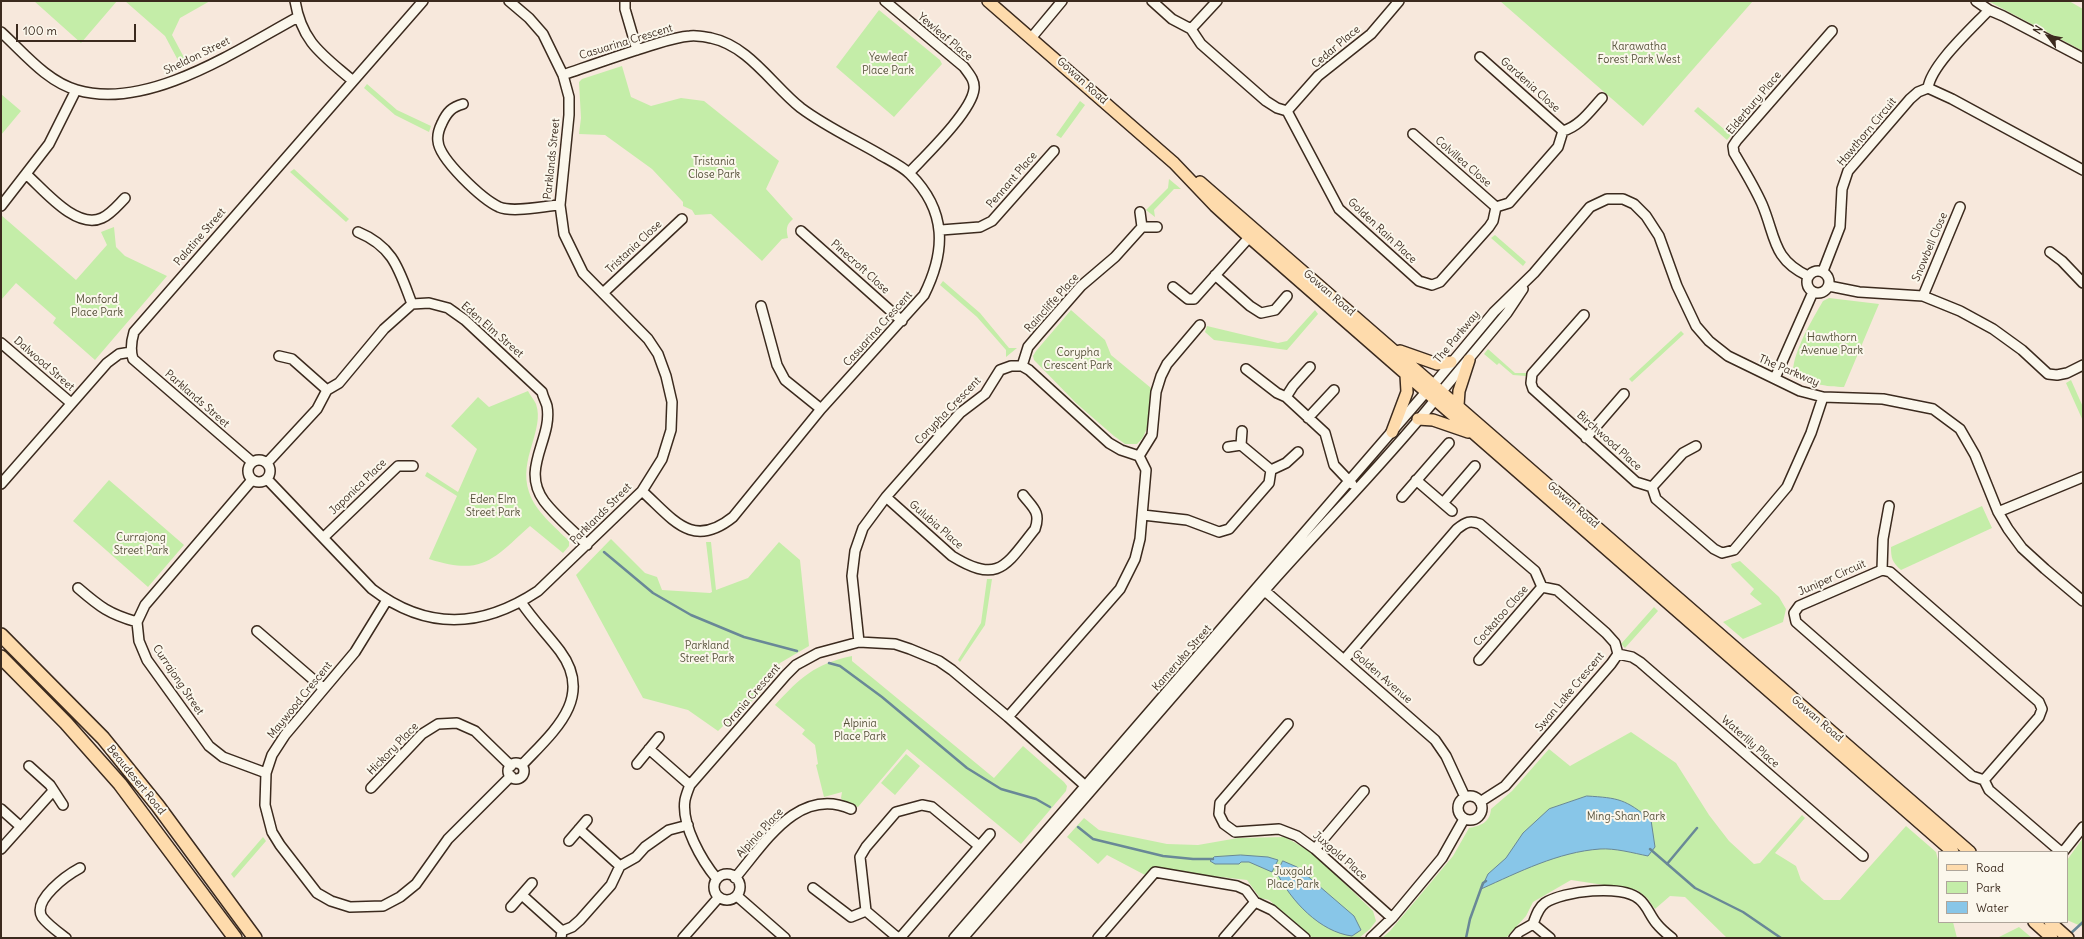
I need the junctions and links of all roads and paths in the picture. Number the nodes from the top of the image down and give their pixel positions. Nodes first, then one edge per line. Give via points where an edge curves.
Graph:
1 (296, 1) edge
2 (423, 1) edge
3 (509, 1) edge
4 (625, 1) edge
5 (885, 1) edge
6 (988, 1) edge
7 (1062, 1) edge
8 (1152, 1) edge
9 (1217, 1) edge
10 (1399, 1) edge
11 (1976, 1) edge
12 (1989, 10) junction
13 (298, 17) junction
14 (1191, 29) junction
15 (1832, 31) dead end
16 (1, 32) edge
17 (1032, 37) junction
18 (636, 50) junction
19 (1480, 57) dead end
20 (2083, 58) edge
21 (563, 75) junction
22 (353, 81) junction
23 (1928, 88) junction
24 (76, 90) junction
25 (1602, 98) dead end
26 (463, 104) dead end
27 (1287, 111) junction
28 (1563, 130) junction
29 (1413, 134) dead end
30 (1054, 151) dead end
31 (2083, 170) edge
32 (910, 173) junction
33 (26, 174) junction
34 (125, 198) dead end
35 (560, 205) junction
36 (1, 206) edge
37 (1496, 207) junction
38 (1960, 207) dead end
39 (1140, 212) dead end
40 (682, 219) dead end
41 (1142, 227) junction
42 (1157, 227) dead end
43 (941, 230) junction
44 (801, 231) dead end
45 (358, 232) dead end
46 (1253, 233) junction
47 (2050, 252) dead end
48 (1823, 271) junction
49 (1534, 273) junction
50 (1215, 275) junction
51 (1808, 276) junction
52 (2083, 283) edge
53 (1829, 286) junction
54 (1173, 287) dead end
55 (1813, 292) junction
56 (603, 293) junction
57 (1287, 296) dead end
58 (1923, 296) junction
59 (412, 304) junction
60 (760, 306) dead end
61 (1584, 314) dead end
62 (902, 321) junction
63 (1200, 325) dead end
64 (1, 343) edge
65 (1393, 348) junction
66 (131, 352) junction
67 (279, 356) dead end
68 (1469, 360) junction
69 (1451, 362) junction
70 (2083, 365) edge
71 (1022, 366) junction
72 (1310, 367) dead end
73 (1246, 369) dead end
74 (1406, 374) junction
75 (1775, 378) junction
76 (327, 390) junction
77 (1334, 390) dead end
78 (1434, 392) junction
79 (1624, 394) dead end
80 (1286, 397) junction
81 (1823, 397) junction
82 (71, 403) junction
83 (1458, 405) junction
84 (822, 409) junction
85 (1308, 418) junction
86 (1418, 419) junction
87 (1242, 431) dead end
88 (1392, 432) junction
89 (1472, 433) junction
90 (1586, 438) junction
91 (1449, 443) dead end
92 (1241, 445) junction
93 (1696, 446) dead end
94 (1228, 447) dead end
95 (1298, 452) dead end
96 (1139, 456) junction
97 (252, 462) junction
98 (267, 463) junction
99 (413, 466) dead end
100 (1475, 466) dead end
101 (1271, 470) junction
102 (2083, 477) edge
103 (3, 479) edge
104 (267, 479) junction
105 (252, 480) junction
106 (1416, 480) junction
107 (1349, 482) junction
108 (1652, 487) junction
109 (1357, 489) junction
110 (642, 491) junction
111 (1023, 495) dead end
112 (886, 497) junction
113 (1402, 497) dead end
114 (1443, 503) junction
115 (1889, 506) dead end
116 (1452, 511) dead end
117 (1998, 512) junction
118 (1143, 515) junction
119 (324, 537) junction
120 (587, 545) junction
121 (1882, 570) junction
122 (1542, 587) junction
123 (78, 588) dead end
124 (1264, 591) junction
125 (387, 600) junction
126 (2083, 601) edge
127 (521, 602) junction
128 (138, 622) junction
129 (257, 631) dead end
130 (1, 635) edge
131 (859, 642) junction
132 (1618, 654) junction
133 (1, 657) edge
134 (1344, 660) junction
135 (1479, 660) dead end
136 (324, 688) junction
137 (1008, 717) junction
138 (1288, 724) dead end
139 (659, 737) dead end
140 (649, 749) junction
141 (636, 764) dead end
142 (522, 765) junction
143 (29, 766) dead end
144 (511, 766) junction
145 (266, 773) junction
146 (511, 776) junction
147 (1984, 780) junction
148 (690, 785) junction
149 (371, 788) dead end
150 (1089, 788) junction
151 (53, 790) junction
152 (1364, 791) dead end
153 (1465, 797) junction
154 (1480, 802) junction
155 (63, 805) dead end
156 (1, 809) edge
157 (851, 809) dead end
158 (1464, 819) junction
159 (588, 820) dead end
160 (688, 825) junction
161 (21, 827) junction
162 (2083, 827) edge
163 (579, 829) junction
164 (990, 834) dead end
165 (569, 841) dead end
166 (979, 846) junction
167 (1, 849) edge
168 (1315, 849) junction
169 (1952, 851) edge
170 (1969, 851) edge
171 (2061, 851) edge
172 (2063, 851) edge
173 (1863, 856) dead end
174 (620, 866) junction
175 (80, 868) dead end
176 (736, 878) junction
177 (717, 879) junction
178 (532, 883) dead end
179 (813, 888) dead end
180 (522, 895) junction
181 (737, 896) junction
182 (718, 897) junction
183 (1255, 902) junction
184 (511, 907) dead end
185 (866, 911) junction
186 (1392, 918) junction
187 (2036, 923) edge
188 (2051, 923) edge
189 (1533, 924) junction
190 (224, 932) edge
191 (562, 935) edge
192 (2058, 936) edge
193 (252, 937) edge
194 (66, 938) edge
195 (235, 938) edge
196 (683, 938) edge
197 (785, 938) edge
198 (899, 938) edge
199 (954, 938) edge
200 (963, 938) edge
201 (1098, 938) edge
202 (1224, 938) edge
203 (1305, 938) edge
204 (1371, 938) edge
205 (1514, 938) edge
206 (1550, 938) edge
207 (1672, 938) edge

1 - 13 street
2 - 22 street, Palatine Street
3 - 21 street, Parklands Street via 543,34
4 - 18 street
5 - 32 street, Yewleaf Place via 964,67 972,77 974,88 970,102 960,116
6 - 17 main road, Gowan Road
7 - 17 street
8 - 14 street via 1175,21
9 - 14 street
10 - 27 street, Cedar Place via 1371,34 1318,76
11 - 12 street
12 - 20 street
12 - 23 street via 1937,68
13 - 22 street via 305,34 314,46
13 - 24 street, Sheldon Street via 190,75 165,85 128,94 104,95
14 - 27 street via 1201,44 1266,102
15 - 51 street, Elderbury Place via 1733,146 1734,153 1762,205 1777,250 1791,266
16 - 24 street, Sheldon Street via 52,78
17 - 46 main road, Gowan Road via 1174,163 1187,171
18 - 21 street, Casuarina Crescent
18 - 32 street, Casuarina Crescent via 691,36 713,38 731,45 812,116
19 - 28 street, Gardenia Close
21 - 35 street, Parklands Street via 569,97 569,116
22 - 66 street, Palatine Street via 134,332
23 - 31 street
23 - 48 street, Hawthorn Circuit via 1910,99 1848,171 1842,189 1840,227
24 - 33 street via 49,144
25 - 28 street via 1579,123
26 - 35 street via 453,106 438,131 438,142 443,157 452,168 485,198 499,207 511,209
27 - 37 street, Golden Rain Place via 1339,209 1419,281 1432,285 1440,282 1494,221
28 - 37 street via 1558,147 1509,202
29 - 37 street, Colvillea Close
30 - 43 street, Pennant Place via 992,221 980,227
32 - 43 street, Casuarina Crescent via 934,207
33 - 34 street via 73,216 85,221 102,218
33 - 36 street
35 - 56 street, Parklands Street via 564,234 575,260 583,273
38 - 58 street, Snowbell Close
39 - 41 street
40 - 56 street, Tristania Close
41 - 42 street
41 - 71 street, Raincliffe Place via 1115,257 1081,286 1039,334 1028,347
43 - 62 street, Casuarina Crescent via 934,276 924,295
44 - 62 street, Pinecroft Close
45 - 59 street via 374,238 391,255 397,263
46 - 50 street
46 - 65 main road, Gowan Road
46 - 74 main road, Gowan Road
47 - 52 street
48 - 51 street via 1815,271
48 - 53 street via 1829,277
49 - 68 street, The Parkway via 1507,313
49 - 69 street, The Parkway via 1494,312
49 - 75 street, The Parkway via 1590,207 1607,199 1634,204 1646,216 1658,236 1696,326 1709,341 1728,356
50 - 54 street via 1194,299 1188,299
50 - 57 street via 1261,313 1275,310
51 - 55 street via 1808,285
53 - 55 street via 1822,292
53 - 58 street via 1859,292
55 - 75 street
56 - 110 street, Parklands Street via 648,339 658,354 672,402 670,430 662,459
58 - 70 street via 1960,311 1993,329 2022,350 2048,374 2067,373
59 - 76 street via 384,329 338,383
59 - 120 street, Eden Elm Street via 429,303 448,308 465,320 542,392 547,407 546,424 536,462 538,490 544,502
60 - 84 street via 777,365 785,380
61 - 90 street, Birchwood Place via 1532,374 1531,383 1533,389
62 - 84 street, Casuarina Crescent
63 - 96 street via 1161,376 1156,392 1152,434
64 - 82 street, Dalwood Street
65 - 69 main road via 1436,364
65 - 78 main road, Gowan Road
66 - 82 street via 115,356
66 - 97 street, Parklands Street via 139,365
67 - 76 street via 292,359
68 - 78 street, The Parkway
68 - 83 main road via 1459,391
69 - 78 street, The Parkway
71 - 96 street via 1109,443
71 - 112 street, Corypha Crescent via 1000,370 985,394 960,413
72 - 80 street
73 - 80 street
74 - 78 main road, Gowan Road
74 - 88 main road via 1407,392
75 - 81 street, The Parkway
76 - 98 street via 317,408
77 - 85 street
78 - 83 main road, Gowan Road
78 - 86 street, Kameruka Street
78 - 88 street, Kameruka Street
78 - 89 main road, Gowan Road
79 - 90 street
80 - 85 street
81 - 108 street via 1811,432 1786,487 1734,550 1722,553 1714,549 1656,499
81 - 117 street, The Parkway via 1882,399 1933,409 1960,430 1975,455
82 - 103 street
83 - 170 main road, Gowan Road
84 - 110 street, Casuarina Crescent via 733,517 720,528 708,532 694,531 682,526
85 - 107 street via 1325,433 1334,465
86 - 89 main road via 1433,420
86 - 109 street, Kameruka Street
87 - 92 street
88 - 107 street, Kameruka Street
89 - 169 main road, Gowan Road
90 - 108 street, Birchwood Place via 1636,482
91 - 106 street
92 - 94 street
92 - 101 street
93 - 108 street via 1683,453
95 - 101 street via 1286,463
96 - 118 street via 1146,470
97 - 98 street via 261,459
97 - 105 street via 248,473
98 - 104 street via 270,473
99 - 119 street, Japonica Place via 398,466
100 - 114 street
101 - 118 street via 1269,483 1229,529 1219,532 1187,520
102 - 117 street
104 - 105 street via 262,482
104 - 119 street, Parklands Street
105 - 128 street, Currajong Street via 144,605
106 - 113 street
106 - 114 street
107 - 109 street
107 - 150 street, Kameruka Street
109 - 124 street, Kameruka Street
110 - 120 street, Parklands Street
111 - 112 street, Gulubia Place via 1038,513 1035,529 1002,568 990,571 952,556
112 - 131 street, Corypha Crescent via 863,528 855,551 852,576
114 - 116 street
115 - 121 street
117 - 126 street, The Parkway via 2022,548
118 - 137 street via 1135,559 1120,589
119 - 125 street, Parklands Street via 372,589
120 - 127 street, Parklands Street via 538,591
121 - 147 street, Juniper Circuit via 1890,572 2039,702 2042,709 2039,717
121 - 147 street, Juniper Circuit via 1799,606 1794,613 1796,622 1972,776
122 - 132 street, Swan Lake Crescent via 1557,590 1606,633 1615,643
122 - 134 street via 1535,571 1480,524 1472,521 1464,523
122 - 135 street, Cockatoo Close
123 - 128 street via 103,609
124 - 134 street, Golden Avenue
124 - 150 street, Kameruka Street
125 - 127 street, Parklands Street via 435,618 463,620 491,616
125 - 136 street, Maywood Crescent via 355,652
127 - 142 street via 568,663 573,694 569,710 558,726
128 - 145 street, Currajong Street via 139,641 147,660 209,746 223,757
129 - 136 street
130 - 193 highway, Beaudesert Road via 103,738 158,806
131 - 137 street, Orania Crescent via 895,644 939,661
131 - 148 street, Orania Crescent via 818,654 796,665
132 - 154 street, Swan Lake Crescent via 1505,786
132 - 173 street, Waterlily Place via 1640,662
133 - 190 highway, Beaudesert Road via 66,723 120,784
134 - 153 street, Golden Avenue via 1435,740 1446,756
136 - 145 street, Maywood Crescent via 285,734 272,755
137 - 150 street, Orania Crescent
138 - 168 street, Juxgold Place via 1226,795 1220,803 1219,814 1224,824 1235,832 1278,829 1297,836
139 - 140 street
140 - 141 street
140 - 148 street
142 - 144 street via 517,763
142 - 146 street via 522,776
143 - 151 street
144 - 146 street
144 - 149 street, Hickory Place via 475,731 457,723 438,724 422,734
145 - 146 street, Maywood Crescent via 265,805 272,832 280,845 317,893 350,907 364,908 383,906 416,884 448,839
147 - 171 street, Juniper Circuit via 1989,790
148 - 160 street, Orania Crescent via 685,801
150 - 199 street, Kameruka Street
150 - 200 street, Kameruka Street
151 - 155 street
151 - 161 street
152 - 168 street
153 - 154 street via 1472,796
153 - 158 street via 1458,806 1459,813
154 - 158 street via 1482,809 1479,817 1472,820
156 - 161 street
157 - 176 street, Alpinia Place via 840,804 816,804 799,811 783,822
158 - 186 street via 1442,858
159 - 163 street
160 - 174 street via 669,830
160 - 177 street, Orania Crescent via 697,850
161 - 167 street
162 - 172 street
163 - 165 street
163 - 174 street
164 - 166 street
166 - 185 street via 932,807 922,805 896,812 860,857
166 - 198 street
168 - 186 street, Juxgold Place
174 - 191 street via 611,885 580,920
175 - 194 street via 64,876 42,901 40,910 45,920
176 - 177 street via 728,874
176 - 181 street via 740,884
177 - 182 street via 714,890
178 - 180 street
179 - 185 street via 851,917
180 - 184 street
180 - 191 street
181 - 182 street via 726,900
181 - 197 street
182 - 196 street
183 - 201 street via 1246,890 1237,886 1156,872
183 - 202 street
183 - 203 street via 1272,910
185 - 198 street
186 - 204 street
187 - 192 main road
188 - 192 main road
189 - 205 street
189 - 206 street
189 - 207 street via 1544,904 1560,896 1580,891 1621,893 1639,898 1657,924
190 - 195 highway, Beaudesert Road

